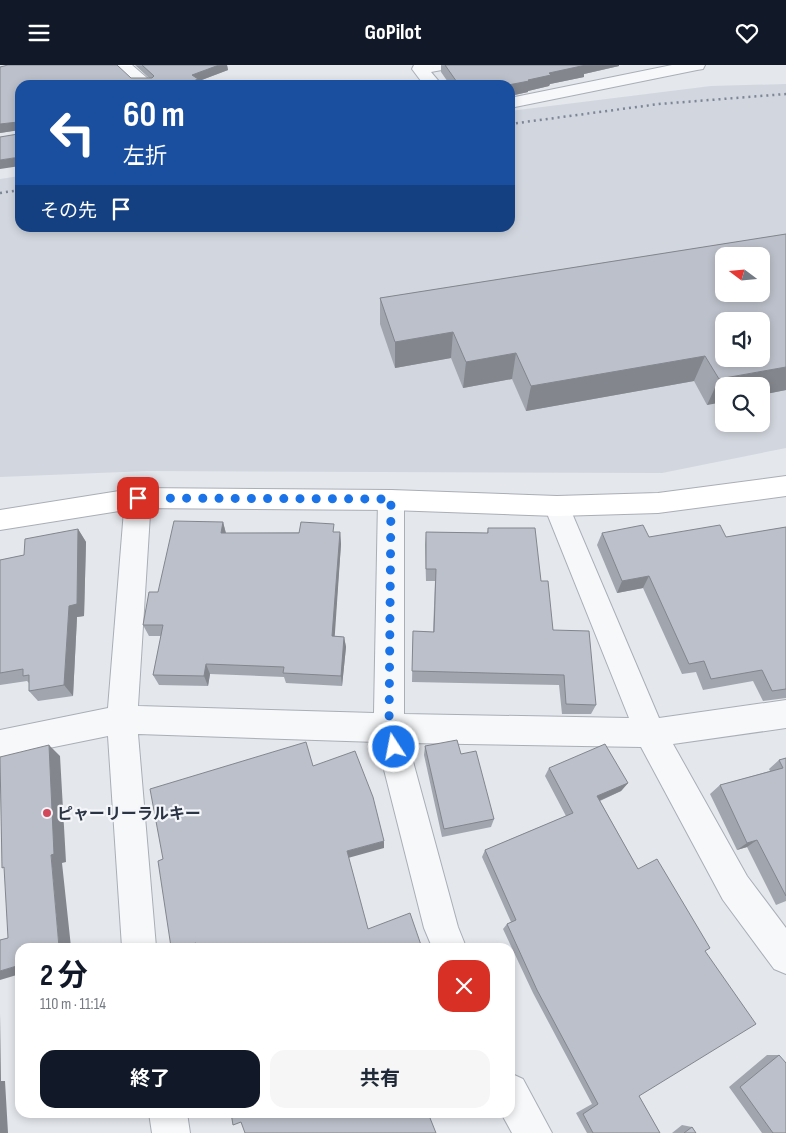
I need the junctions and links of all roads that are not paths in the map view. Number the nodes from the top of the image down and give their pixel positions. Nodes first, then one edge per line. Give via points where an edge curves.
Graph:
1 (122, 65) edge
2 (441, 65) edge
3 (697, 65) edge
4 (141, 80) edge
5 (429, 80) edge
6 (515, 102) edge
7 (786, 486) edge
8 (138, 498) junction
9 (391, 499) junction
10 (557, 506) junction
11 (0, 519) edge
12 (786, 714) edge
13 (122, 719) junction
14 (389, 728) junction
15 (650, 733) junction
16 (0, 744) edge
17 (139, 943) edge
18 (448, 943) edge
19 (786, 957) edge
20 (515, 1101) edge
21 (169, 1118) edge
22 (171, 1133) edge
23 (533, 1133) edge

1 - 4 street
2 - 5 street via 420,69
3 - 6 street
7 - 10 street via 658,503
8 - 9 street
8 - 11 street
8 - 13 street
9 - 10 street
9 - 14 street
10 - 15 street
12 - 15 street
13 - 14 street
13 - 16 street
13 - 17 street
14 - 15 street
14 - 18 street via 441,927
15 - 19 street via 735,888
20 - 23 street
21 - 22 street

